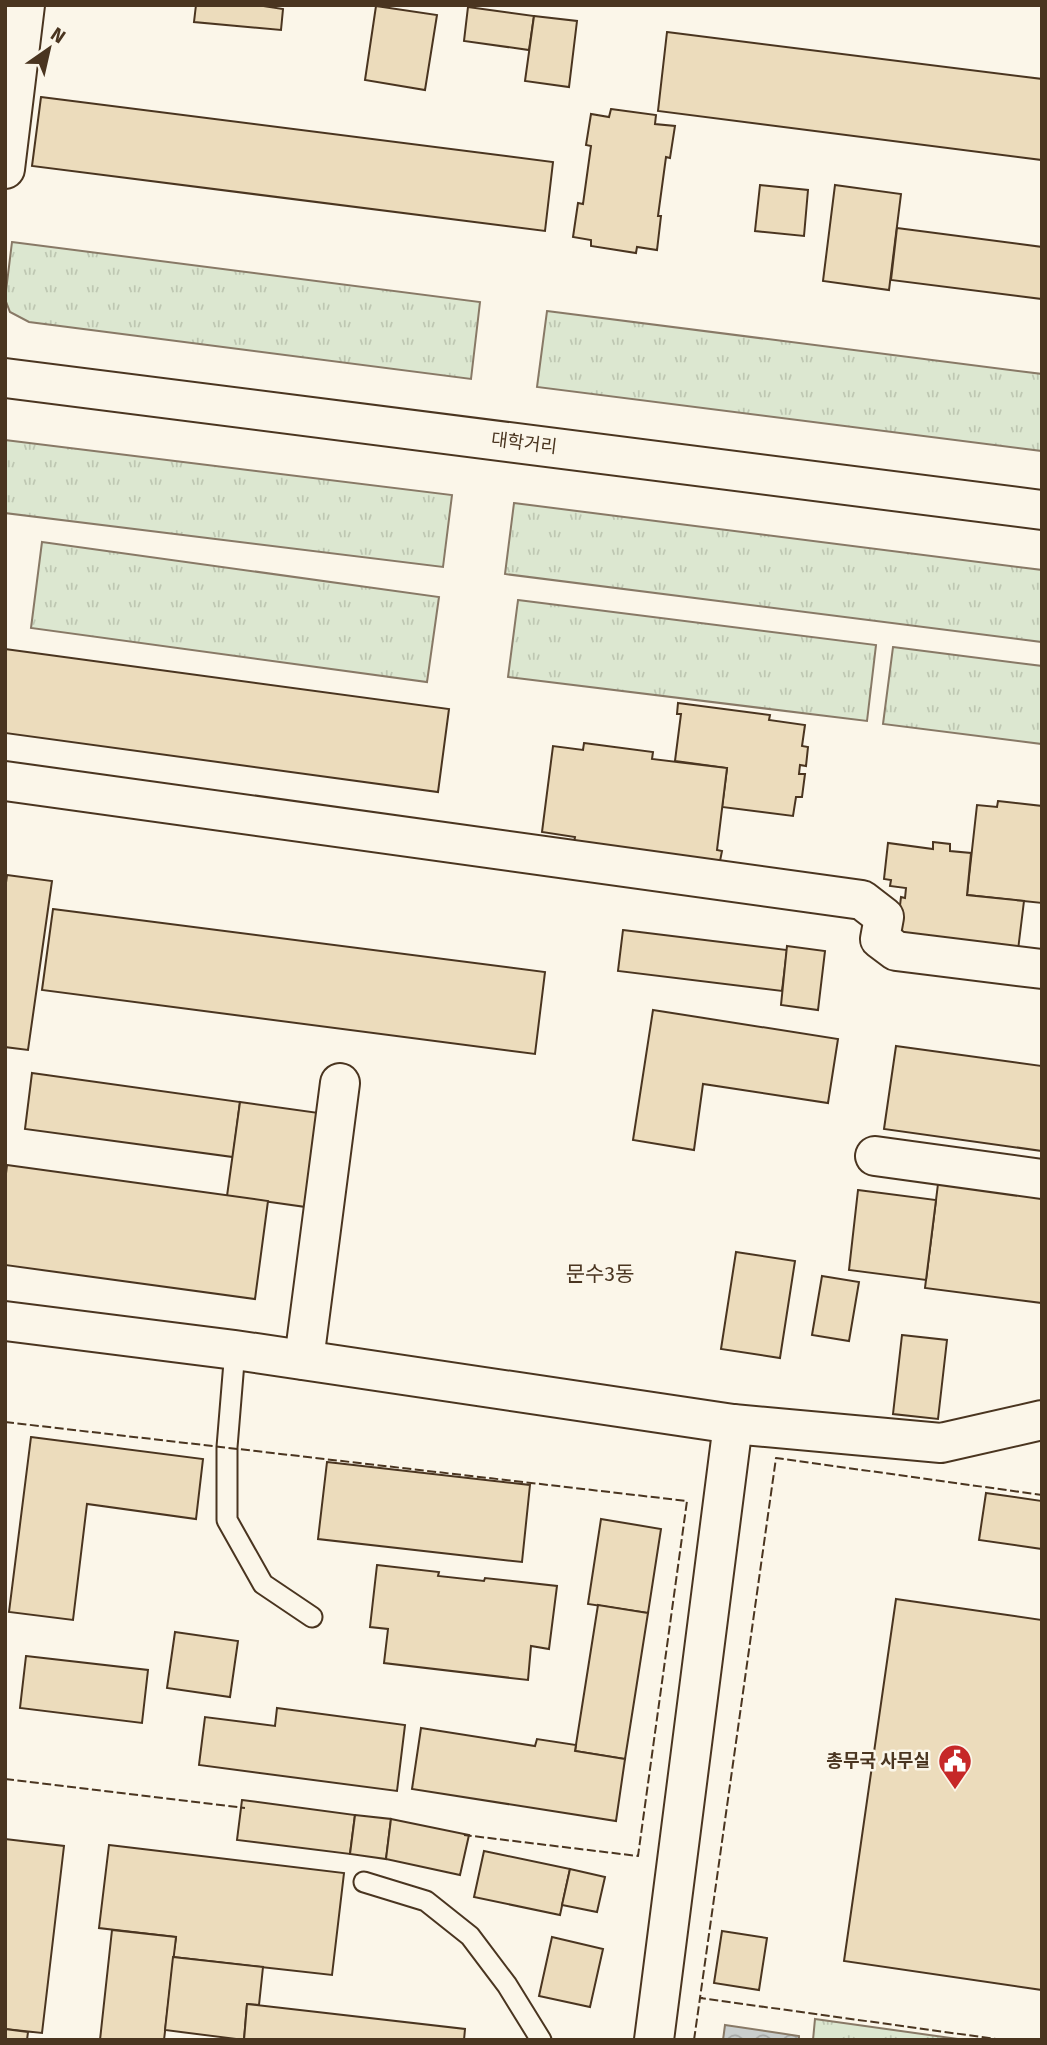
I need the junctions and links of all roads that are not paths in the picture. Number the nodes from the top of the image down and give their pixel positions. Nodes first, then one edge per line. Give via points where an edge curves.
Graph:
1 (25, 5) edge
2 (5, 169) edge
3 (5, 378) edge
4 (1042, 510) edge
5 (5, 781) edge
6 (1042, 969) edge
7 (340, 1083) dead end
8 (875, 1156) dead end
9 (1042, 1179) edge
10 (5, 1321) edge
11 (235, 1349) junction
12 (304, 1360) junction
13 (1042, 1420) edge
14 (733, 1424) junction
15 (312, 1617) dead end
16 (364, 1882) dead end
17 (541, 2040) edge
18 (654, 2040) edge

1 - 2 street
3 - 4 street, 대학거리
5 - 6 street via 862,900 884,917 880,939 897,951
7 - 12 street
8 - 9 street
10 - 11 street
11 - 12 street
11 - 15 lane via 227,1520 263,1584
12 - 14 street
13 - 14 street via 941,1443
14 - 18 street
16 - 17 lane via 426,1901 470,1936

